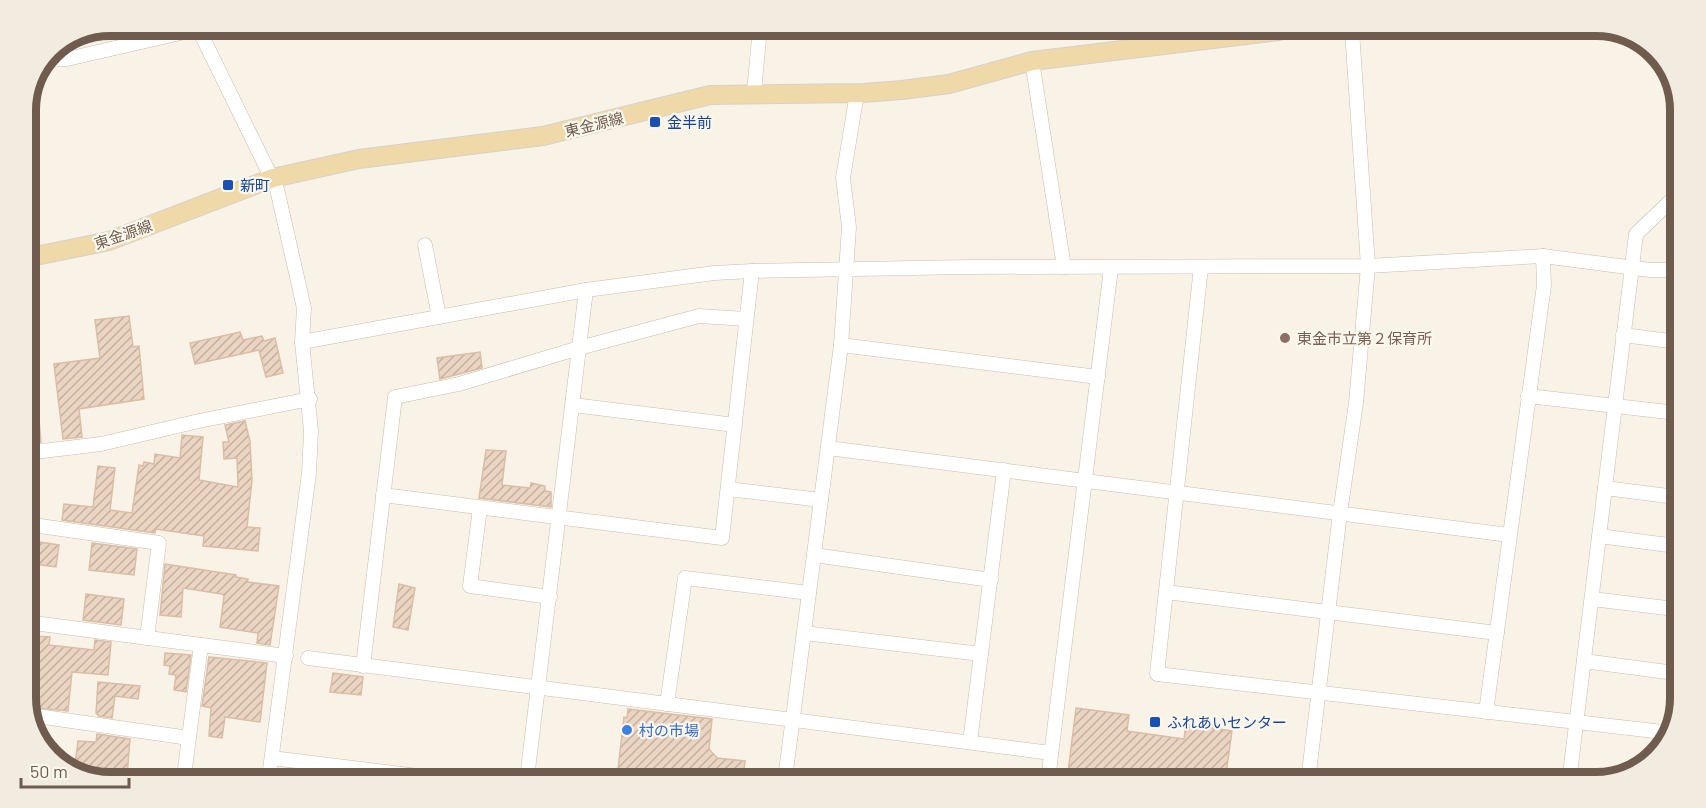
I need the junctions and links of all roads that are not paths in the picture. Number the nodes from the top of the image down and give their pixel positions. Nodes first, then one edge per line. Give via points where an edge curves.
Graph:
1 (160, 36) edge
2 (202, 36) edge
3 (759, 36) edge
4 (1238, 36) edge
5 (1352, 36) edge
6 (56, 60) edge
7 (1032, 61) junction
8 (754, 92) junction
9 (856, 93) junction
10 (273, 178) junction
11 (1670, 202) edge
12 (425, 245) dead end
13 (36, 256) edge
14 (1543, 256) junction
15 (1368, 266) junction
16 (1065, 267) junction
17 (1201, 267) junction
18 (846, 268) junction
19 (1111, 268) junction
20 (1632, 268) junction
21 (1670, 270) edge
22 (752, 271) junction
23 (586, 290) junction
24 (439, 317) junction
25 (746, 319) junction
26 (1623, 335) junction
27 (1670, 341) edge
28 (302, 342) junction
29 (841, 345) junction
30 (579, 348) junction
31 (1098, 377) junction
32 (1528, 396) junction
33 (310, 399) junction
34 (573, 405) junction
35 (1615, 405) junction
36 (1670, 412) edge
37 (735, 425) junction
38 (828, 448) junction
39 (36, 452) edge
40 (1004, 470) junction
41 (1085, 480) junction
42 (1605, 488) junction
43 (728, 489) junction
44 (1177, 492) junction
45 (383, 495) junction
46 (1670, 496) edge
47 (821, 500) junction
48 (480, 508) junction
49 (1340, 513) junction
50 (559, 518) junction
51 (36, 525) edge
52 (1509, 535) junction
53 (1599, 536) junction
54 (1670, 545) edge
55 (814, 555) junction
56 (990, 580) junction
57 (1166, 592) junction
58 (809, 593) junction
59 (550, 597) junction
60 (1592, 599) junction
61 (1670, 608) edge
62 (1328, 613) junction
63 (36, 623) edge
64 (804, 633) junction
65 (1497, 633) junction
66 (147, 638) junction
67 (201, 645) junction
68 (981, 654) junction
69 (286, 656) junction
70 (308, 658) dead end
71 (1584, 661) junction
72 (363, 666) junction
73 (1670, 672) edge
74 (538, 688) junction
75 (1319, 693) junction
76 (667, 704) junction
77 (1486, 712) junction
78 (38, 716) edge
79 (793, 719) junction
80 (1577, 722) junction
81 (1662, 732) edge
82 (189, 738) junction
83 (970, 742) junction
84 (1051, 753) junction
85 (272, 758) junction
86 (185, 772) edge
87 (270, 772) edge
88 (385, 772) edge
89 (528, 772) edge
90 (786, 772) edge
91 (1049, 772) edge
92 (1309, 772) edge
93 (1570, 772) edge

1 - 6 street
2 - 10 street
3 - 8 street
4 - 7 main road, 東金源線
5 - 15 street
7 - 9 main road, 東金源線 via 949,84
7 - 16 street
8 - 9 main road, 東金源線
8 - 10 main road, 東金源線 via 710,94 543,136 359,159
9 - 18 street via 843,178 849,227
10 - 13 main road, 東金源線 via 109,241
10 - 28 street via 304,308
11 - 20 street via 1636,234
12 - 24 street
14 - 15 street
14 - 20 street
14 - 32 street via 1544,285
15 - 17 street
15 - 49 street via 1356,403
16 - 18 street
16 - 19 street
17 - 19 street
17 - 44 street
18 - 22 street
18 - 29 street
19 - 31 street
20 - 21 street
20 - 26 street
22 - 23 street
22 - 25 street
23 - 24 street
23 - 30 street
24 - 28 street
25 - 30 street via 699,316
25 - 37 street
26 - 27 street
26 - 35 street
28 - 33 street
29 - 31 street
29 - 38 street
30 - 34 street
30 - 45 street via 459,384 395,398
31 - 41 street
32 - 35 street
32 - 52 street
33 - 39 street via 101,444
33 - 69 street via 309,473
34 - 37 street
34 - 50 street
35 - 36 street
35 - 42 street
37 - 43 street
38 - 40 street
38 - 47 street
40 - 41 street
40 - 56 street
41 - 44 street
41 - 84 street
42 - 46 street
42 - 53 street
43 - 47 street
43 - 50 street via 722,538
44 - 49 street
44 - 57 street
45 - 48 street
45 - 72 street
47 - 55 street
48 - 50 street
48 - 59 street via 470,586
49 - 52 street
49 - 62 street
50 - 59 street
51 - 66 street via 159,543
52 - 65 street
53 - 54 street
53 - 60 street
55 - 56 street
55 - 58 street
56 - 68 street
57 - 62 street
57 - 75 street via 1157,674
58 - 64 street
58 - 76 street via 685,578
59 - 74 street
60 - 61 street
60 - 71 street
62 - 65 street
62 - 75 street
63 - 66 street
64 - 68 street
64 - 79 street
65 - 77 street
66 - 67 street
67 - 69 street
67 - 82 street
68 - 83 street
69 - 85 street
70 - 72 street
71 - 73 street
71 - 80 street
72 - 74 street
74 - 76 street
74 - 89 street
75 - 77 street
75 - 92 street
76 - 79 street
77 - 80 street
78 - 82 street
79 - 83 street
79 - 90 street
80 - 81 street
80 - 93 street
82 - 86 street
83 - 84 street
84 - 91 street
85 - 87 street
85 - 88 street

